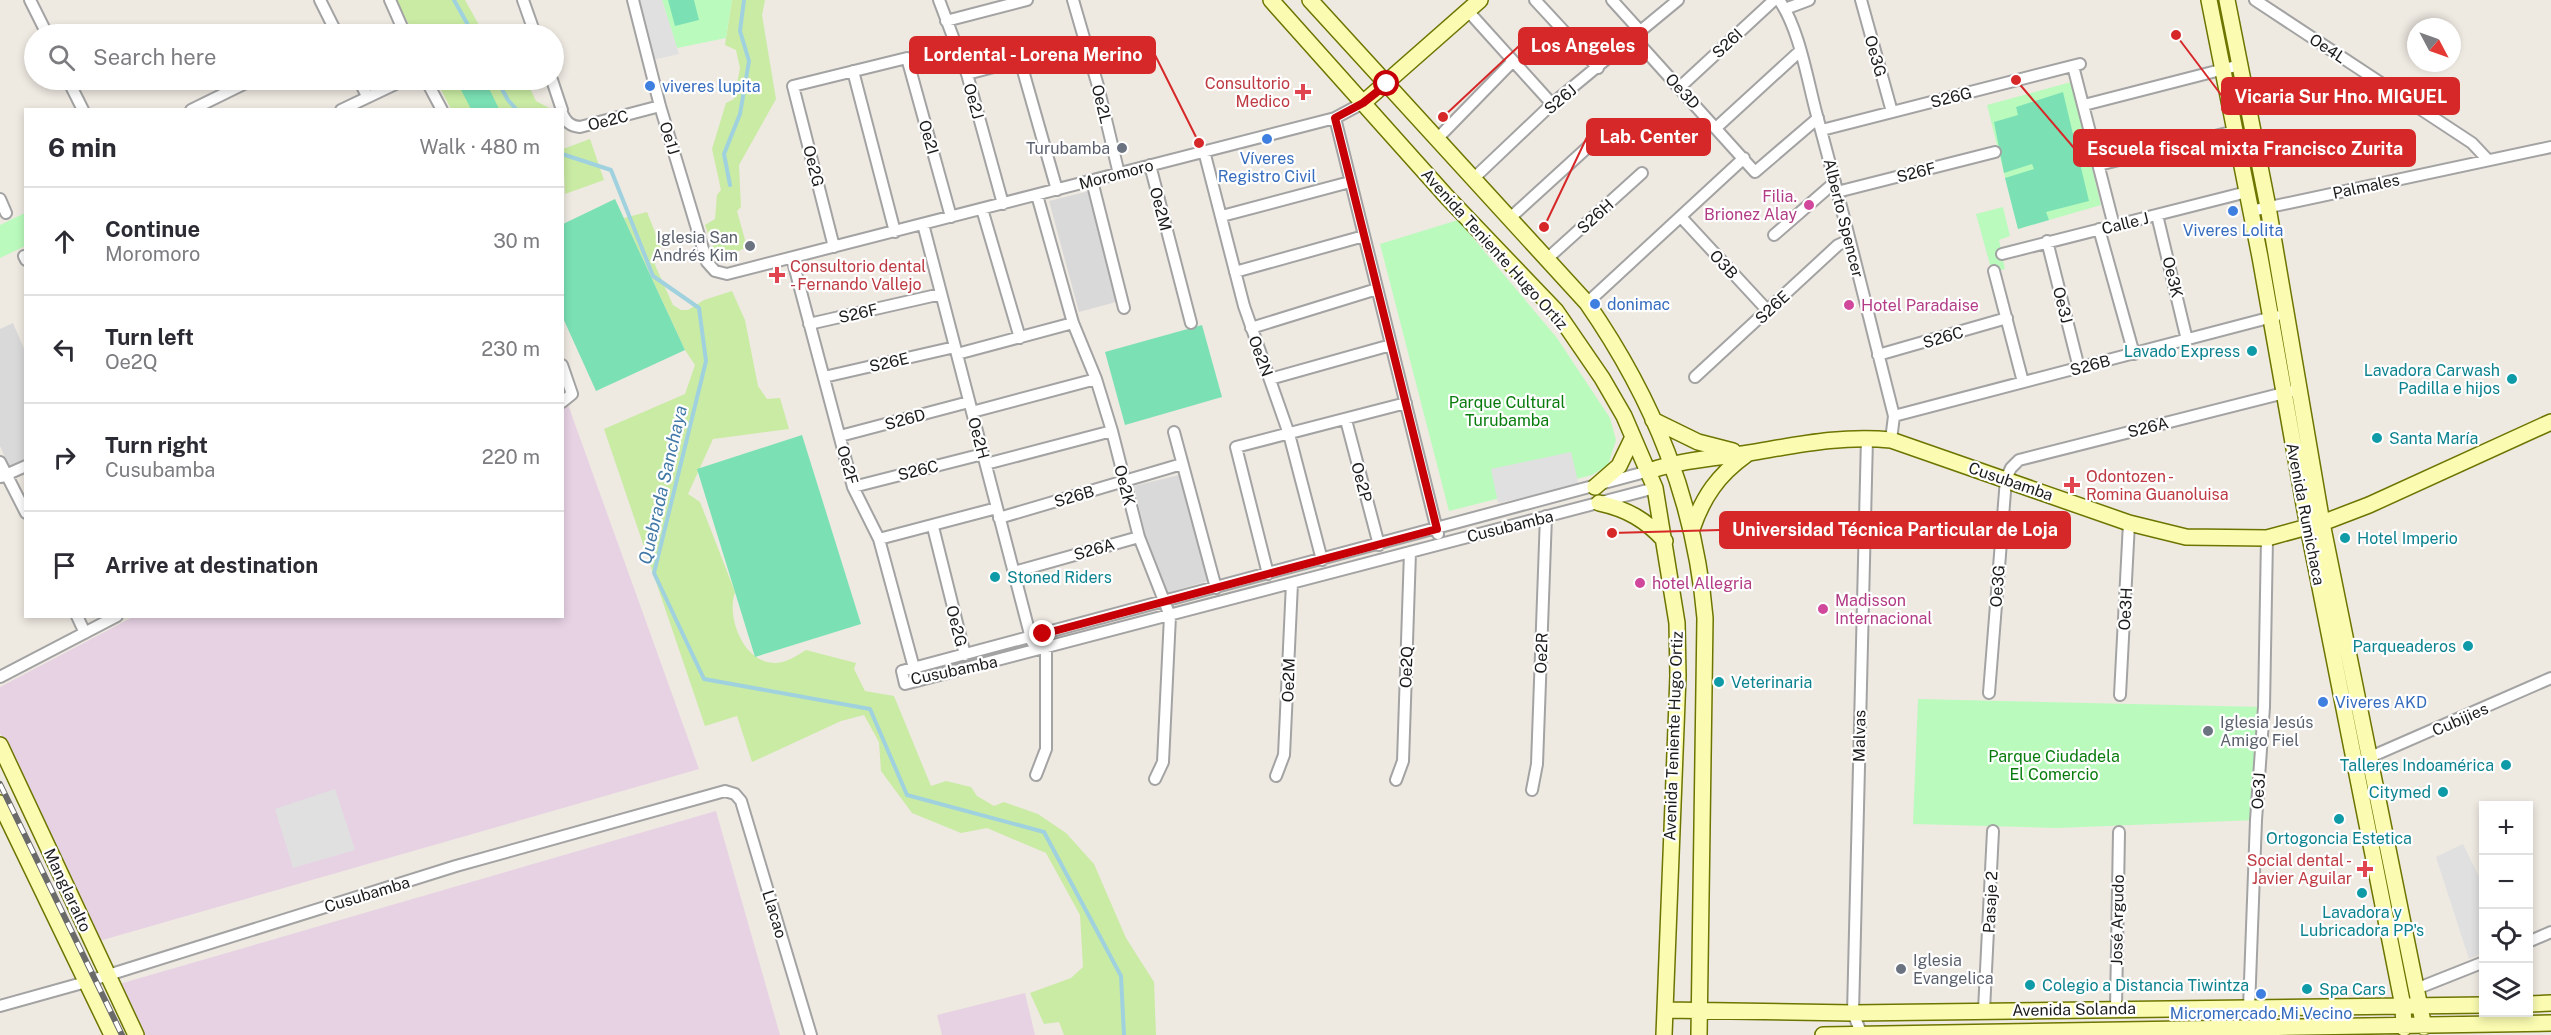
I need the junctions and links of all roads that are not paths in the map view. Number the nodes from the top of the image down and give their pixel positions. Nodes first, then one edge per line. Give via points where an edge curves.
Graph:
1 (30, 0) edge
2 (320, 0) edge
3 (390, 0) edge
4 (523, 0) edge
5 (633, 0) edge
6 (939, 0) edge
7 (1027, 0) edge
8 (1073, 0) edge
9 (1271, 0) edge
10 (1310, 0) edge
11 (1480, 0) edge
12 (1535, 0) edge
13 (1612, 0) edge
14 (1678, 0) edge
15 (1774, 0) edge
16 (1809, 0) edge
17 (1861, 0) edge
18 (2209, 0) edge
19 (2228, 0) edge
20 (2255, 0) edge
21 (1782, 4) edge
22 (1467, 11) junction
23 (946, 21) junction
24 (42, 24) edge
25 (332, 24) edge
26 (401, 24) edge
27 (531, 24) edge
28 (1637, 35) junction
29 (1084, 43) junction
30 (1800, 51) junction
31 (1020, 60) junction
32 (1513, 62) junction
33 (2240, 65) junction
34 (1598, 68) junction
35 (2223, 69) junction
36 (853, 71) junction
37 (967, 74) junction
38 (1387, 84) junction
39 (1680, 87) junction
40 (73, 90) edge
41 (232, 90) edge
42 (364, 90) edge
43 (381, 90) edge
44 (431, 90) edge
45 (555, 90) edge
46 (367, 96) junction
47 (1363, 103) junction
48 (1552, 104) junction
49 (2084, 105) junction
50 (660, 106) junction
51 (82, 108) edge
52 (195, 108) edge
53 (345, 108) edge
54 (441, 108) edge
55 (561, 108) edge
56 (1892, 112) junction
57 (564, 114) edge
58 (1335, 118) junction
59 (1818, 118) junction
60 (1717, 127) junction
61 (1822, 130) junction
62 (2235, 131) junction
63 (1437, 139) junction
64 (1589, 146) dead end
65 (2551, 147) edge
66 (1204, 152) junction
67 (1995, 152) dead end
68 (1744, 158) junction
69 (2488, 160) junction
70 (1150, 165) junction
71 (2099, 165) junction
72 (1642, 173) dead end
73 (1119, 174) junction
74 (1473, 179) junction
75 (1092, 180) junction
76 (1350, 182) junction
77 (1836, 187) junction
78 (1057, 190) junction
79 (2247, 192) junction
80 (1037, 195) junction
81 (0, 199) edge
82 (1004, 204) junction
83 (2268, 207) junction
84 (982, 209) junction
85 (2251, 211) junction
86 (6, 213) dead end
87 (2157, 215) junction
88 (1222, 216) junction
89 (951, 217) junction
90 (1681, 217) junction
91 (1510, 219) junction
92 (923, 224) junction
93 (2114, 226) junction
94 (2099, 229) junction
95 (895, 232) junction
96 (1774, 235) dead end
97 (1364, 236) junction
98 (1849, 240) junction
99 (2047, 242) junction
100 (834, 247) junction
101 (2002, 254) dead end
102 (792, 258) junction
103 (1548, 258) junction
104 (715, 271) joint
105 (1235, 272) junction
106 (1994, 272) dead end
107 (1377, 289) junction
108 (942, 294) junction
109 (1587, 303) junction
110 (1124, 308) dead end
111 (1768, 311) junction
112 (2279, 315) junction
113 (2007, 318) junction
114 (1072, 323) junction
115 (1191, 323) dead end
116 (809, 324) junction
117 (1251, 328) junction
118 (1020, 338) junction
119 (2187, 340) junction
120 (1391, 345) junction
121 (956, 350) junction
122 (2134, 354) junction
123 (1878, 355) junction
124 (2079, 368) junction
125 (564, 371) edge
126 (1695, 376) dead end
127 (824, 377) junction
128 (1270, 379) junction
129 (1096, 380) junction
130 (2023, 382) junction
131 (2300, 389) junction
132 (2284, 392) junction
133 (564, 400) edge
134 (1406, 403) junction
135 (971, 407) junction
136 (1894, 416) junction
137 (1346, 420) junction
138 (1653, 420) junction
139 (2551, 422) edge
140 (1112, 431) junction
141 (1174, 432) dead end
142 (1289, 434) junction
143 (840, 436) junction
144 (1633, 437) junction
145 (1867, 438) junction
146 (1891, 440) junction
147 (1748, 453) junction
148 (984, 459) junction
149 (1699, 459) junction
150 (0, 462) edge
151 (1673, 463) junction
152 (1182, 464) junction
153 (24, 467) edge
154 (1649, 471) junction
155 (3, 477) edge
156 (1678, 479) junction
157 (2006, 479) junction
158 (1124, 482) junction
159 (853, 487) junction
160 (1595, 487) junction
161 (1655, 488) junction
162 (1599, 503) junction
163 (24, 510) edge
164 (998, 513) junction
165 (1546, 516) junction
166 (2129, 523) junction
167 (2315, 525) junction
168 (933, 527) junction
169 (1437, 529) junction
170 (1692, 529) junction
171 (1139, 537) junction
172 (2267, 538) junction
173 (879, 539) junction
174 (1666, 542) junction
175 (1441, 543) junction
176 (1379, 545) junction
177 (1410, 552) junction
178 (1322, 560) junction
179 (1014, 572) junction
180 (1268, 574) junction
181 (1292, 583) junction
182 (1216, 588) junction
183 (1163, 602) junction
184 (1170, 616) junction
185 (78, 618) edge
186 (113, 618) edge
187 (85, 633) junction
188 (1043, 634) junction
189 (1030, 638) junction
190 (1047, 648) junction
191 (1034, 651) junction
192 (965, 655) junction
193 (914, 668) junction
194 (0, 676) edge
195 (2551, 678) edge
196 (1989, 693) dead end
197 (2120, 695) dead end
198 (0, 745) edge
199 (2368, 758) junction
200 (1036, 775) dead end
201 (1276, 776) dead end
202 (1155, 779) dead end
203 (1396, 780) dead end
204 (1532, 790) dead end
205 (735, 794) joint
206 (0, 803) edge
207 (1993, 831) dead end
208 (2119, 832) dead end
209 (2551, 932) edge
210 (2533, 940) edge
211 (2481, 963) edge
212 (107, 975) junction
213 (86, 982) junction
214 (2416, 989) junction
215 (2551, 1003) edge
216 (2533, 1004) edge
217 (2479, 1005) edge
218 (0, 1006) edge
219 (2403, 1006) junction
220 (2419, 1006) junction
221 (2092, 1008) junction
222 (2116, 1008) junction
223 (2249, 1008) junction
224 (1665, 1010) junction
225 (1984, 1010) junction
226 (1700, 1011) junction
227 (1853, 1012) junction
228 (2551, 1023) edge
229 (2424, 1027) junction
230 (2404, 1028) junction
231 (2318, 1031) edge
232 (1862, 1034) edge
233 (2092, 1034) edge
234 (112, 1035) edge
235 (136, 1035) edge
236 (811, 1035) edge
237 (1664, 1035) edge
238 (1699, 1035) edge
239 (1823, 1035) edge

1 - 24 street
2 - 25 street
3 - 26 street
4 - 27 street
5 - 50 street, Oe1J
6 - 23 street, Oe2J
7 - 23 street
8 - 29 street, Oe2L
9 - 47 street, Avenida Teniente Hugo Ortiz
10 - 38 street, Avenida Teniente Hugo Ortiz
11 - 22 street, Moromoro
12 - 34 street
13 - 28 street, Oe3D
14 - 28 street, S26J
15 - 39 street, S26I
16 - 21 street
17 - 56 street, Oe3G
18 - 35 street, Avenida Rumichaca
19 - 33 street, Avenida Rumichaca
20 - 69 street, Oe4L via 2472,143
21 - 30 street, Alberto Spencer
22 - 32 street
22 - 38 street, Moromoro
23 - 37 street, Oe2J
28 - 34 street, S26J
28 - 39 street, Oe3D
29 - 31 street
29 - 73 street, Oe2L
30 - 59 street, Alberto Spencer
30 - 60 street
31 - 37 street
31 - 78 street
32 - 48 street
32 - 63 street
33 - 35 street
33 - 83 street, Avenida Rumichaca
34 - 48 street, S26J
35 - 49 street
35 - 62 street, Avenida Rumichaca
36 - 89 street, Oe2I via 907,58
36 - 95 street
36 - 100 street, Oe2G via 793,86
37 - 82 street, Oe2J
38 - 47 street, Moromoro
38 - 63 street, Avenida Teniente Hugo Ortiz
39 - 60 street, Oe3D
40 - 51 street
41 - 52 street
42 - 46 street
43 - 46 street
44 - 54 street
45 - 55 street, Oe2C
46 - 53 street
47 - 58 street, Moromoro
47 - 144 street, Avenida Teniente Hugo Ortiz via 1556,312 1602,378
48 - 74 street, S26J
49 - 56 street, S26G via 2077,65
49 - 71 street
50 - 57 street, Oe2C via 580,127 572,126
50 - 104 street, Oe1J via 707,262
56 - 61 street, S26G
58 - 66 street, Moromoro
58 - 76 street
59 - 61 street, Alberto Spencer
59 - 68 street, Oe3D via 1755,172
60 - 68 street, Oe3D
61 - 77 street, Alberto Spencer
62 - 71 street
62 - 79 street, Avenida Rumichaca
63 - 74 street, Avenida Teniente Hugo Ortiz
64 - 91 street
65 - 69 street, Palmales
66 - 70 street, Moromoro
66 - 88 street, Oe2N
67 - 77 street, S26F
68 - 90 street
69 - 83 street, Palmales
70 - 73 street, Moromoro
70 - 115 street, Oe2M
71 - 93 street
72 - 103 street, S26H
73 - 75 street, Moromoro
74 - 91 street, Avenida Teniente Hugo Ortiz
75 - 78 street, Moromoro
75 - 110 street
76 - 88 street
76 - 97 street
77 - 96 street
77 - 98 street, Alberto Spencer
78 - 80 street, Moromoro
79 - 85 street, Avenida Rumichaca
79 - 87 street, Calle J
80 - 82 street, Moromoro
80 - 114 street, Oe2K
81 - 86 street
82 - 84 street, Moromoro
83 - 85 street, Palmales
83 - 112 street, Avenida Rumichaca
84 - 89 street, Moromoro
84 - 118 street
85 - 112 street, Avenida Rumichaca
87 - 93 street, Calle J
87 - 119 street, Oe3K
88 - 105 street, Oe2N
89 - 92 street, Moromoro
90 - 109 street
90 - 111 street, O3B
91 - 103 street, Avenida Teniente Hugo Ortiz
92 - 95 street, Moromoro
92 - 108 street, Oe2H
93 - 94 street, Calle J
94 - 99 street, Calle J
94 - 122 street
95 - 100 street, Moromoro
97 - 105 street
97 - 107 street
98 - 111 street, S26E via 1838,245
98 - 123 street, Alberto Spencer
99 - 101 street, Calle J
99 - 124 street, Oe3J
100 - 102 street, Moromoro
102 - 104 street, Moromoro via 727,274
102 - 116 street, Oe2F
103 - 109 street, Avenida Teniente Hugo Ortiz
105 - 117 street, Oe2N
106 - 113 street
107 - 117 street
107 - 120 street
108 - 116 street, S26F
108 - 121 street, Oe2H
109 - 138 street, Avenida Teniente Hugo Ortiz
111 - 126 street, S26E
112 - 119 street, S26B
112 - 131 street, Avenida Rumichaca
112 - 132 street, Avenida Rumichaca
113 - 123 street, S26C
113 - 130 street
114 - 118 street, S26E
114 - 129 street, Oe2K
116 - 127 street, Oe2F
117 - 128 street, Oe2N
118 - 121 street, S26E
119 - 122 street, S26B
120 - 128 street
120 - 134 street
121 - 127 street, S26E
121 - 135 street, Oe2H
122 - 124 street, S26B
123 - 136 street, Alberto Spencer
124 - 130 street, S26B
125 - 133 street via 572,394
127 - 143 street, Oe2F
128 - 142 street, Oe2N
129 - 135 street, S26D
129 - 140 street, Oe2K
130 - 136 street, S26B
131 - 132 street, S26A
131 - 167 street, Avenida Rumichaca
132 - 157 street, S26A via 2019,460
132 - 167 street, Avenida Rumichaca
134 - 137 street
134 - 169 street
135 - 143 street, S26D
135 - 148 street, Oe2H
136 - 146 street, Alberto Spencer
137 - 142 street
137 - 176 street, Oe2P
138 - 147 street via 1698,442
138 - 151 street, Avenida Teniente Hugo Ortiz
139 - 167 street, Cusubamba
140 - 148 street, S26C
140 - 158 street, Oe2K
141 - 152 street
142 - 178 street, Oe2N
142 - 180 street via 1236,447
143 - 159 street, Oe2F
144 - 154 street, Avenida Teniente Hugo Ortiz
144 - 160 street via 1619,466
145 - 146 street, Cusubamba
145 - 147 street, Cusubamba via 1816,441
145 - 227 street, Malvas
146 - 157 street, Cusubamba
147 - 149 street, Cusubamba
147 - 170 street via 1712,485
148 - 159 street, S26C
148 - 164 street, Oe2H
149 - 151 street, Cusubamba
149 - 156 street, Cusubamba
150 - 155 street
151 - 154 street, Cusubamba
151 - 156 street, Avenida Teniente Hugo Ortiz
152 - 158 street, S26B
152 - 182 street
153 - 155 street
154 - 160 street, Cusubamba
154 - 161 street, Avenida Teniente Hugo Ortiz
155 - 163 street
156 - 161 street, Cusubamba
156 - 170 street, Avenida Teniente Hugo Ortiz
157 - 166 street, Cusubamba
157 - 196 street, Oe3G
158 - 164 street, S26B
158 - 171 street, Oe2K
159 - 173 street, Oe2F
160 - 169 street, Cusubamba
161 - 162 street, Cusubamba
161 - 174 street, Avenida Teniente Hugo Ortiz
162 - 165 street, Cusubamba
162 - 174 street via 1637,516
164 - 168 street, S26B
164 - 179 street, Oe2H
165 - 175 street, Cusubamba
165 - 204 street, Oe2R via 1537,764
166 - 172 street, Cusubamba via 2186,537
166 - 197 street, Oe3H
167 - 172 street, Cusubamba
167 - 199 street, Avenida Rumichaca
167 - 219 street, Avenida Rumichaca
168 - 173 street, S26B
168 - 192 street, Oe2G
169 - 175 street
169 - 176 street, Cusubamba
170 - 226 street, Avenida Teniente Hugo Ortiz via 1705,618
171 - 179 street, S26A
171 - 183 street, Oe2K
172 - 223 street, Oe3J via 2264,707
173 - 193 street, Oe2F
174 - 224 street, Avenida Teniente Hugo Ortiz via 1677,623 1677,676
175 - 177 street, Cusubamba
176 - 178 street, Cusubamba
177 - 181 street, Cusubamba
177 - 203 street, Oe2Q via 1403,761
178 - 180 street, Cusubamba
179 - 189 street, Oe2H
180 - 182 street, Cusubamba
181 - 184 street, Cusubamba
181 - 201 street, Oe2M via 1284,754
182 - 183 street, Cusubamba
183 - 184 street, Oe2K
183 - 188 street, Cusubamba
184 - 190 street, Cusubamba
184 - 202 street, Oe2K via 1163,762
185 - 187 street
186 - 187 street
187 - 194 street
188 - 189 street, Cusubamba
188 - 190 street
189 - 191 street, Oe2H
189 - 192 street, Cusubamba
190 - 191 street, Cusubamba
190 - 200 street via 1046,749
191 - 193 street, Cusubamba via 905,684 902,671
192 - 193 street, Cusubamba
195 - 199 street, Cubijies
198 - 212 street, Manglaralto
199 - 214 street, Avenida Rumichaca
205 - 212 street, Cusubamba via 725,791 456,866
205 - 236 street, Llacao via 741,801
206 - 213 street, Manglaralto
207 - 225 street, Pasaje 2
208 - 222 street, José Argudo
209 - 210 street
211 - 214 street
212 - 213 street, Cusubamba
212 - 235 street, Manglaralto
213 - 218 street, Cusubamba
213 - 234 street, Manglaralto
214 - 220 street, Avenida Rumichaca
215 - 216 street
217 - 220 street, Avenida Solanda
219 - 220 street, Avenida Solanda
219 - 223 street, Avenida Solanda
219 - 230 street, Avenida Rumichaca
220 - 229 street, Avenida Rumichaca
221 - 222 street, Avenida Solanda
221 - 225 street, Avenida Solanda
221 - 233 street
222 - 223 street, Avenida Solanda
224 - 226 street, Avenida Solanda
224 - 237 street, Avenida Teniente Hugo Ortiz
225 - 227 street, Avenida Solanda
226 - 227 street, Avenida Solanda
226 - 238 street, Avenida Teniente Hugo Ortiz
227 - 232 street, Malvas
228 - 229 street, Avenida Solanda
229 - 230 street, Avenida Solanda
230 - 231 street, Avenida Solanda
231 - 233 street, Avenida Solanda
232 - 233 street, Avenida Solanda
232 - 239 street, Avenida Solanda

